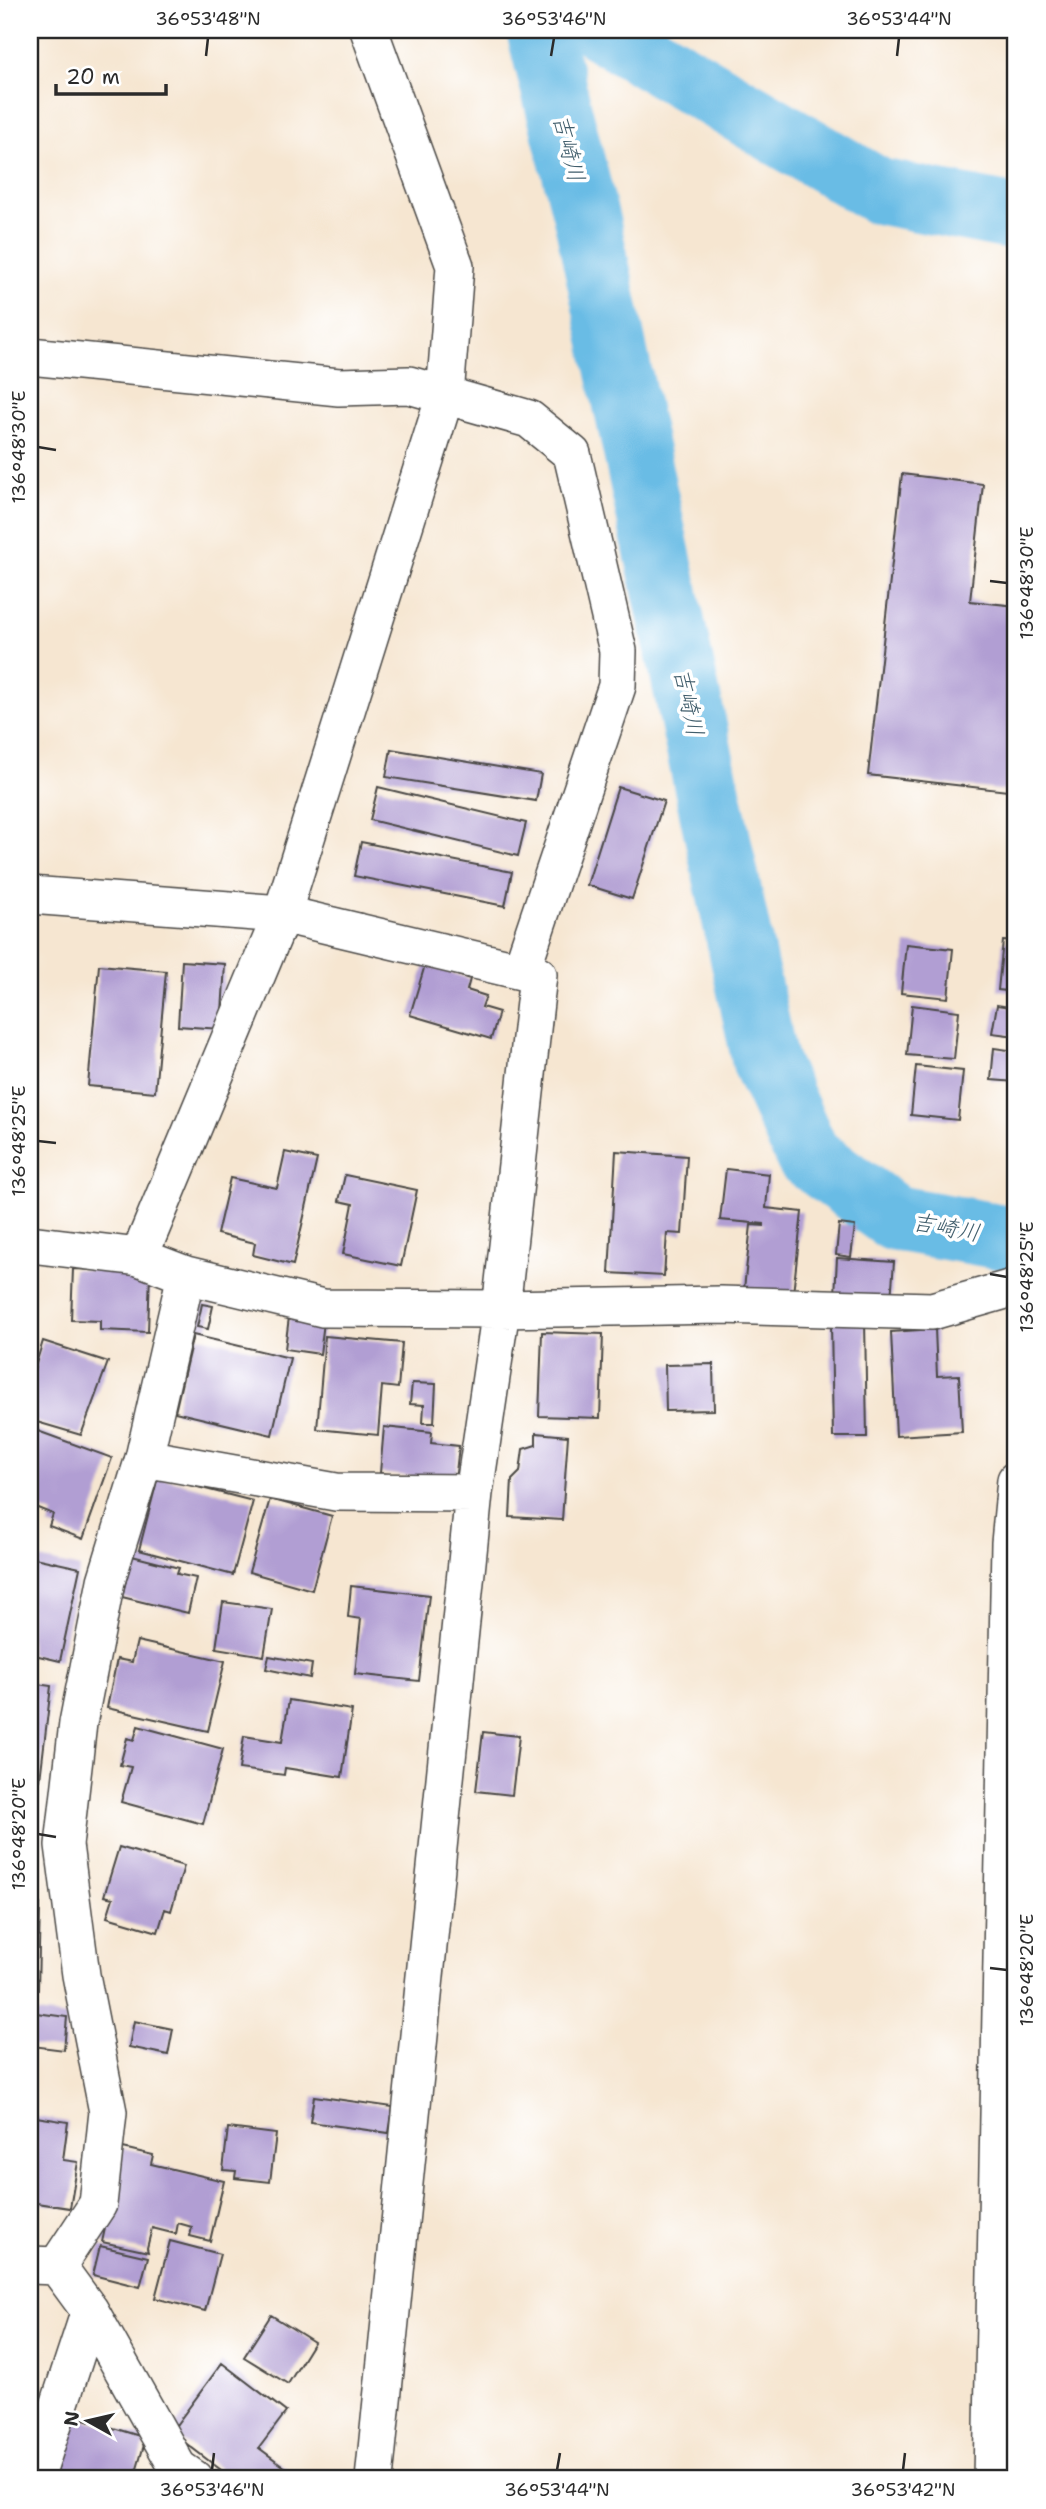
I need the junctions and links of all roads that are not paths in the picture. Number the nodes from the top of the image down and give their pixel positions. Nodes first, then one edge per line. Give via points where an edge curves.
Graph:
1 (369, 30) edge
2 (30, 356) edge
3 (444, 396) junction
4 (30, 895) edge
5 (282, 914) junction
6 (521, 971) junction
7 (30, 1244) edge
8 (139, 1257) junction
9 (186, 1275) junction
10 (1016, 1287) edge
11 (501, 1309) junction
12 (144, 1458) junction
13 (1016, 1480) edge
14 (474, 1493) junction
15 (1010, 1910) edge
16 (43, 2266) edge
17 (90, 2311) junction
18 (35, 2479) edge
19 (194, 2479) edge
20 (374, 2479) edge
21 (992, 2479) edge

1 - 3 street via 455,266
2 - 3 street via 339,387 409,386
3 - 5 street
3 - 6 street via 529,419 572,454 618,651 617,686
4 - 5 street
5 - 6 street
5 - 8 street
6 - 11 street via 538,975
7 - 8 street
8 - 9 street
9 - 11 street via 323,1308
9 - 12 street
10 - 11 street via 932,1311 721,1305
11 - 14 street
12 - 14 street via 336,1492
12 - 16 street via 106,1581 78,1723 64,1844 81,1975 108,2112 98,2204
13 - 15 street via 1010,1543
14 - 20 street
15 - 21 street
16 - 17 street
17 - 18 street
17 - 19 street via 178,2468

